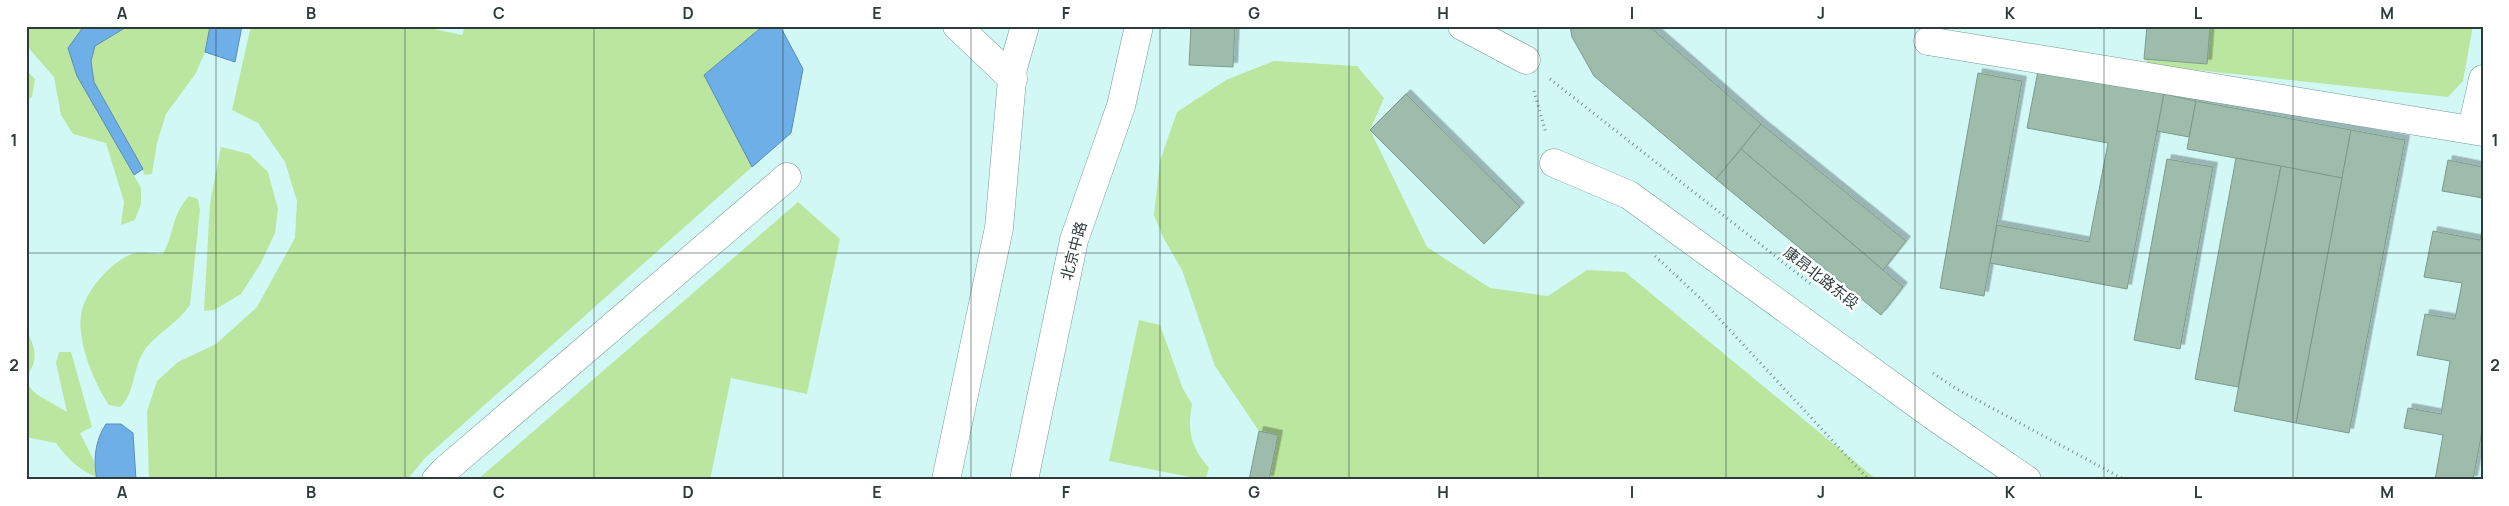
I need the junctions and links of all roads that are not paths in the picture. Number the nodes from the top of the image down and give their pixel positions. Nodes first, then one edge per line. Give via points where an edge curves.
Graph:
1 (957, 26) edge
2 (1025, 26) edge
3 (1139, 26) edge
4 (1462, 26) edge
5 (1928, 41) dead end
6 (1526, 60) road end
7 (1013, 79) junction
8 (2483, 79) edge
9 (2477, 130) edge
10 (1554, 163) road end
11 (787, 177) dead end
12 (436, 480) edge
13 (946, 480) edge
14 (1024, 480) edge
15 (2027, 480) edge

1 - 7 street
2 - 7 street
3 - 14 street, 北京中路 via 1121,106 1074,240
4 - 6 street
5 - 9 street
7 - 13 street via 999,228
8 - 9 street
10 - 15 street via 1629,195
11 - 12 street

